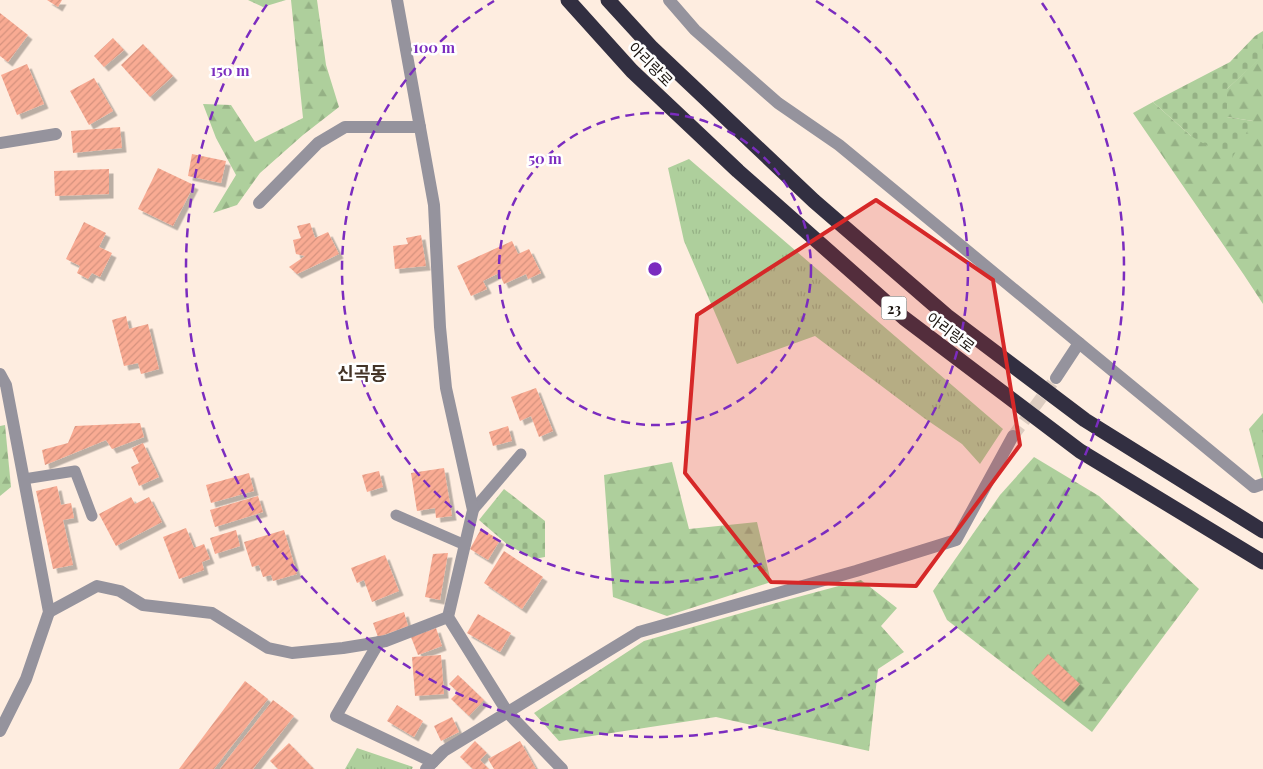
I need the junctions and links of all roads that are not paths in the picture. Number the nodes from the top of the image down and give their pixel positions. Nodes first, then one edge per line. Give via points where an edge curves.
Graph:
1 (397, 0) edge
2 (568, 0) edge
3 (608, 0) edge
4 (669, 0) edge
5 (420, 127) junction
6 (56, 134) dead end
7 (0, 143) edge
8 (259, 203) dead end
9 (1079, 342) junction
10 (0, 374) edge
11 (1056, 378) tunnel mouth
12 (1013, 436) tunnel mouth
13 (521, 454) dead end
14 (24, 479) junction
15 (1263, 484) edge
16 (473, 510) junction
17 (396, 515) dead end
18 (92, 516) dead end
19 (1263, 531) edge
20 (465, 545) junction
21 (1263, 562) edge
22 (49, 612) junction
23 (448, 617) junction
24 (379, 642) junction
25 (508, 714) junction
26 (0, 731) edge
27 (429, 765) edge
28 (562, 769) edge

1 - 5 street
2 - 21 highway, 아리랑로 / 23 via 632,71 738,171 904,318 1080,451
3 - 19 highway, 아리랑로 / 23 via 652,48 807,194 946,316 1085,420
4 - 9 street via 695,30 778,103 839,145
5 - 8 street via 345,127 318,143
5 - 16 street via 434,204 446,388
6 - 7 street
9 - 11 street
9 - 15 street via 1254,487
10 - 14 street via 6,385
12 - 25 street via 956,540 640,632
13 - 16 lane
14 - 18 lane via 75,471
14 - 22 street
16 - 20 street
17 - 20 lane
20 - 23 street
22 - 24 street via 98,586 120,591 143,605 212,613 268,648 292,653
22 - 26 street via 26,679
23 - 24 street
23 - 25 street
24 - 27 street via 336,716
25 - 27 street via 444,751
25 - 28 street

